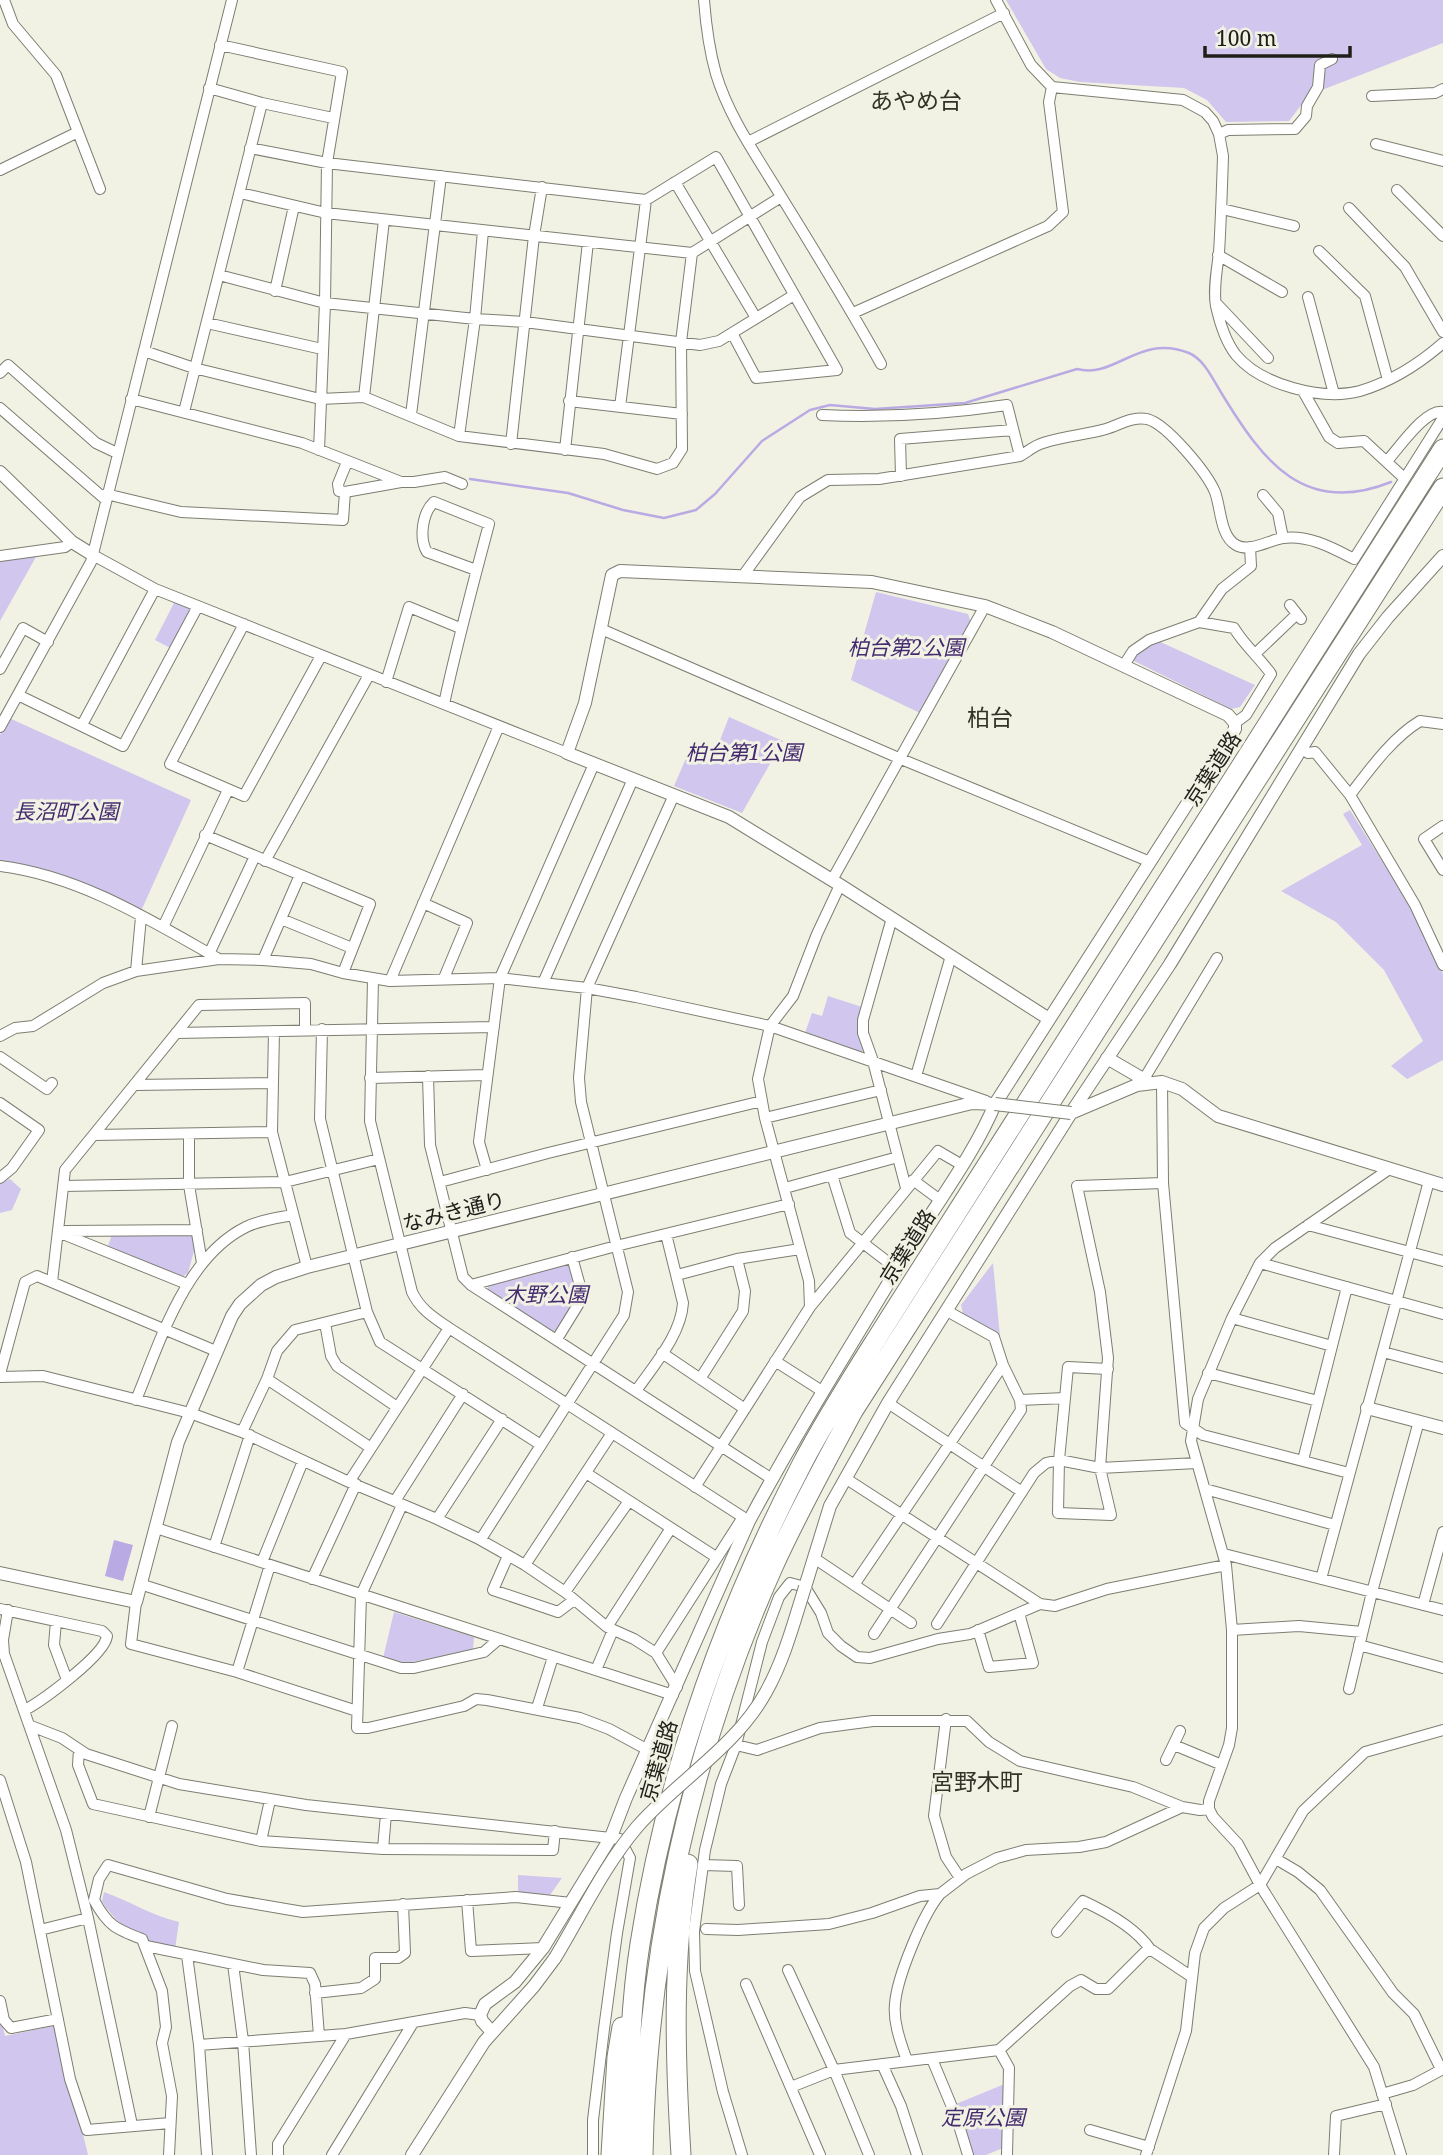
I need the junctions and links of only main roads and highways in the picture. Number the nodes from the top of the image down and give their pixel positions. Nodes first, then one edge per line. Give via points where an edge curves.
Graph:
1 (1443, 449) edge
2 (1443, 488) edge
3 (715, 1722) junction
4 (639, 1945) junction
5 (611, 2155) edge
6 (627, 2155) edge
7 (643, 2155) edge
8 (681, 2155) edge

1 - 4 highway, 京葉道路 via 985,1166 803,1462 734,1607 695,1716
2 - 3 highway, 京葉道路 via 853,1411 773,1569
3 - 7 highway, 京葉道路 via 690,1803 667,1904 651,2014
3 - 8 highway via 689,1854 678,1942 675,2016
4 - 5 highway via 617,2057
4 - 6 highway, 京葉道路

